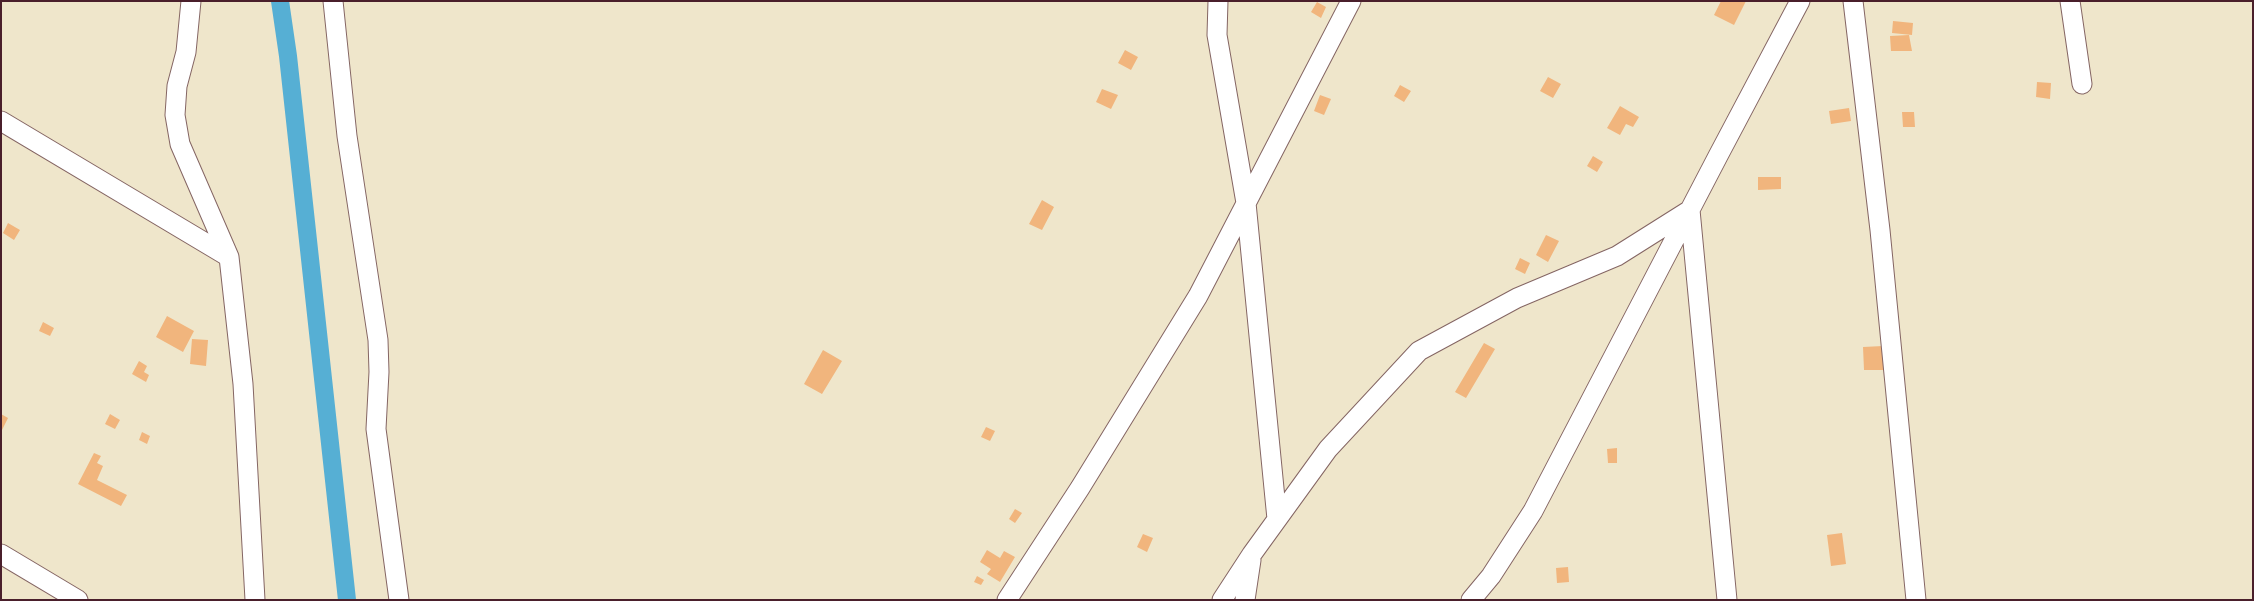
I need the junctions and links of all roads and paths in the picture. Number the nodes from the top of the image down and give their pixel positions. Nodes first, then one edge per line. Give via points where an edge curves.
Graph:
1 (191, 1) edge
2 (333, 1) edge
3 (1218, 1) edge
4 (1351, 1) edge
5 (1800, 1) edge
6 (1853, 1) edge
7 (2070, 1) edge
8 (2082, 84) dead end
9 (1, 121) edge
10 (1246, 203) junction
11 (1690, 210) junction
12 (229, 257) junction
13 (1277, 519) junction
14 (1, 554) edge
15 (1252, 554) junction
16 (78, 600) edge
17 (256, 600) edge
18 (399, 600) edge
19 (1007, 600) edge
20 (1222, 600) edge
21 (1245, 600) edge
22 (1471, 600) edge
23 (1727, 600) edge
24 (1916, 600) edge

1 - 12 street via 186,52 177,86 175,115 180,144
2 - 18 street via 347,136 378,340 376,429
3 - 10 street via 1217,35
4 - 10 street
5 - 11 street
6 - 24 street via 1880,230
7 - 8 street
9 - 12 street
10 - 13 street
10 - 19 street via 1198,296 1080,488
11 - 13 street via 1617,256 1517,298 1419,351 1328,449
11 - 22 street via 1533,511 1491,576
11 - 23 street
12 - 17 street via 243,384
13 - 15 street
14 - 16 street
15 - 20 street
15 - 21 street

